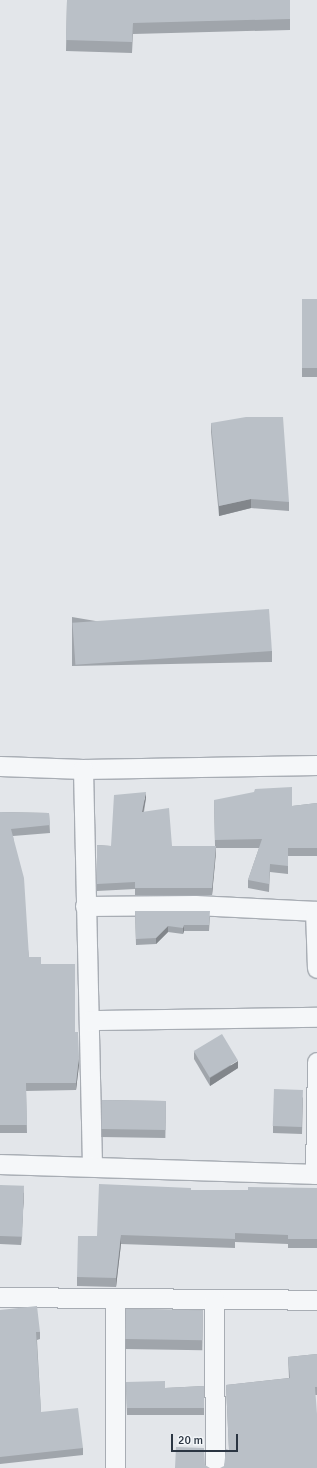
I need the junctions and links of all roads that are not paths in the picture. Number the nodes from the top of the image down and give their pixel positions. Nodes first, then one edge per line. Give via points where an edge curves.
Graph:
1 (317, 765) edge
2 (0, 766) edge
3 (83, 768) junction
4 (85, 906) junction
5 (316, 911) edge
6 (317, 968) edge
7 (317, 1017) edge
8 (90, 1020) junction
9 (317, 1062) edge
10 (0, 1164) edge
11 (92, 1166) junction
12 (316, 1174) edge
13 (0, 1297) edge
14 (115, 1298) junction
15 (214, 1299) junction
16 (317, 1300) edge
17 (115, 1468) edge
18 (215, 1468) edge

1 - 3 street
2 - 3 street
3 - 4 street
4 - 5 street via 195,905
4 - 8 street
5 - 6 street
7 - 8 street
8 - 11 street
9 - 12 street
10 - 11 street
11 - 12 street
13 - 14 street
14 - 15 street
14 - 17 street
15 - 16 street
15 - 18 street

